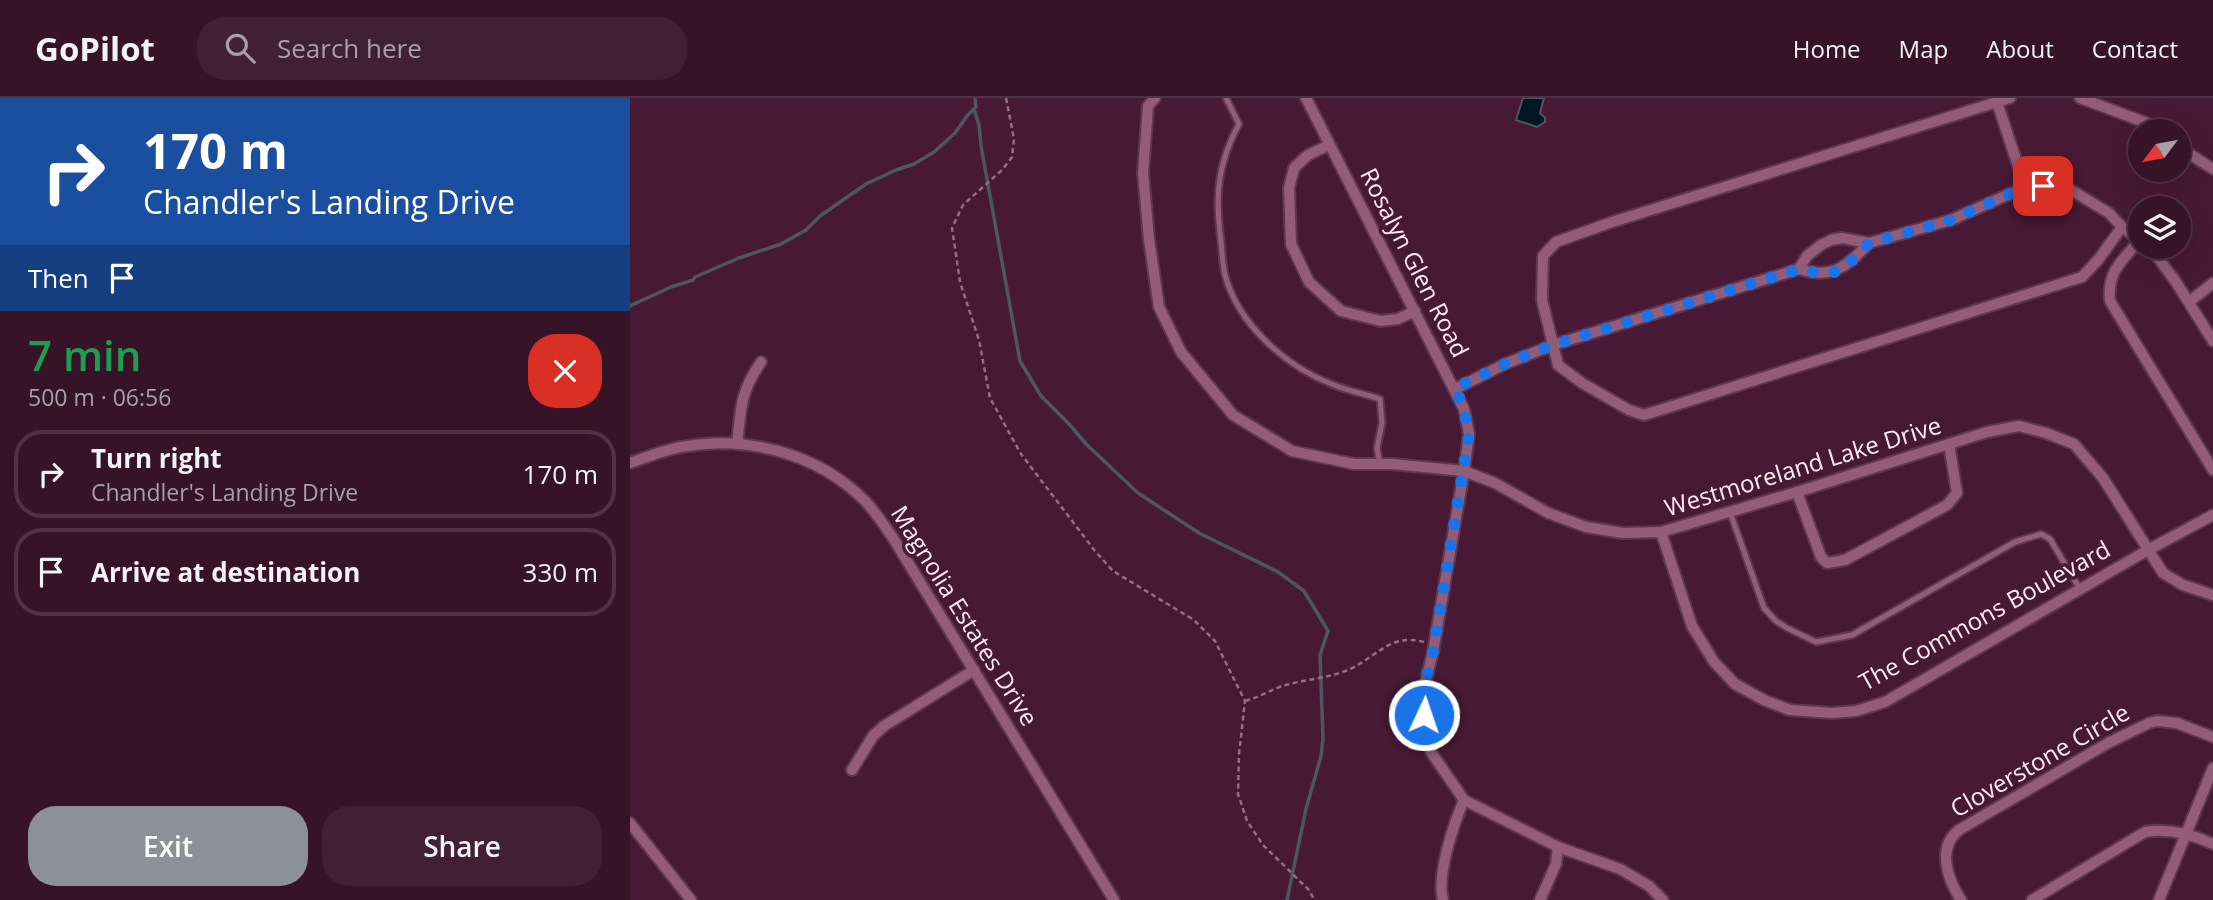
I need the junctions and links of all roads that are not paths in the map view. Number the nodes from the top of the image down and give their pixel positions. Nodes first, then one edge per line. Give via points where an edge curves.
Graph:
1 (1155, 98) edge
2 (1226, 98) edge
3 (1306, 98) edge
4 (2010, 98) edge
5 (2080, 98) edge
6 (1997, 102) junction
7 (2136, 119) edge
8 (1329, 145) junction
9 (2191, 155) edge
10 (2213, 169) edge
11 (2025, 187) junction
12 (2122, 227) junction
13 (2128, 231) edge
14 (1869, 243) junction
15 (2128, 254) edge
16 (2159, 259) edge
17 (1799, 269) junction
18 (2213, 284) edge
19 (2189, 302) junction
20 (1415, 312) junction
21 (2213, 341) edge
22 (1553, 345) junction
23 (761, 362) dead end
24 (1455, 388) junction
25 (737, 444) junction
26 (1949, 444) junction
27 (630, 463) edge
28 (1380, 464) junction
29 (2213, 470) edge
30 (1464, 471) junction
31 (1797, 492) junction
32 (1730, 512) junction
33 (2213, 515) edge
34 (1661, 532) junction
35 (2148, 550) junction
36 (2080, 589) junction
37 (2213, 595) edge
38 (974, 670) junction
39 (2213, 737) edge
40 (2213, 768) edge
41 (852, 770) dead end
42 (1464, 800) junction
43 (630, 823) edge
44 (2186, 834) junction
45 (2213, 844) edge
46 (1558, 847) junction
47 (691, 900) edge
48 (1114, 900) edge
49 (1443, 900) edge
50 (1540, 900) edge
51 (1663, 900) edge
52 (1961, 900) edge
53 (2032, 900) edge
54 (2159, 900) edge

1 - 28 street, Westmoreland Lake Drive via 1149,106 1143,173 1149,239 1159,307 1181,352 1233,415 1292,452 1354,464
2 - 28 lane via 1239,124 1221,165 1219,189 1225,274 1234,299 1249,322 1293,363 1334,385 1380,399
3 - 8 street, Rosalyn Glen Road
4 - 6 street
5 - 7 street
6 - 11 street
6 - 22 street via 1556,243 1543,256 1542,300
8 - 20 street, Rosalyn Glen Road
8 - 20 street via 1294,168 1289,188 1291,244 1309,282 1341,311 1381,321
9 - 10 street
11 - 12 street via 2061,184 2109,213
11 - 14 street via 1951,220
12 - 13 street
12 - 22 street via 2082,277 1644,415 1558,365
14 - 17 street via 1835,272
14 - 17 street via 1831,240 1807,256
15 - 29 street via 2112,273 2110,301
16 - 19 street
17 - 22 street
18 - 19 street
19 - 21 street
20 - 24 street, Rosalyn Glen Road
22 - 24 street
23 - 25 street via 744,392
24 - 30 street, Rosalyn Glen Road via 1469,435
25 - 27 street, Magnolia Estates Drive via 682,446
25 - 38 street, Magnolia Estates Drive via 780,451 809,462 865,501
26 - 31 street, Westmoreland Lake Drive
26 - 31 street via 1957,493 1947,505 1846,559 1827,563 1821,557
26 - 35 street, Westmoreland Lake Drive via 2019,426 2074,444 2103,478
28 - 30 street, Westmoreland Lake Drive
30 - 34 street, Westmoreland Lake Drive via 1586,527 1623,533
30 - 42 street, Rosalyn Glen Road via 1421,699 1431,751
31 - 32 street, Westmoreland Lake Drive
32 - 34 street, Westmoreland Lake Drive
32 - 36 lane via 1764,608 1776,621 1816,642 1852,635 2015,542 2041,534 2050,539
33 - 35 street, The Commons Boulevard
34 - 36 street, The Commons Boulevard via 1692,626 1714,662 1735,684 1790,710 1856,711 1885,702
35 - 36 street, The Commons Boulevard
35 - 37 street, Westmoreland Lake Drive via 2162,573
38 - 41 street via 884,726
38 - 48 street, Magnolia Estates Drive
39 - 52 street, Cloverstone Circle via 2177,723 2149,723 1959,830 1950,841 1946,860
40 - 44 street
42 - 46 street, Rosalyn Glen Road
42 - 49 street via 1442,877
43 - 47 street
44 - 45 street
44 - 53 street via 2162,829 2145,832
44 - 54 street
46 - 50 street via 1556,864
46 - 51 street, Rosalyn Glen Road via 1620,869

